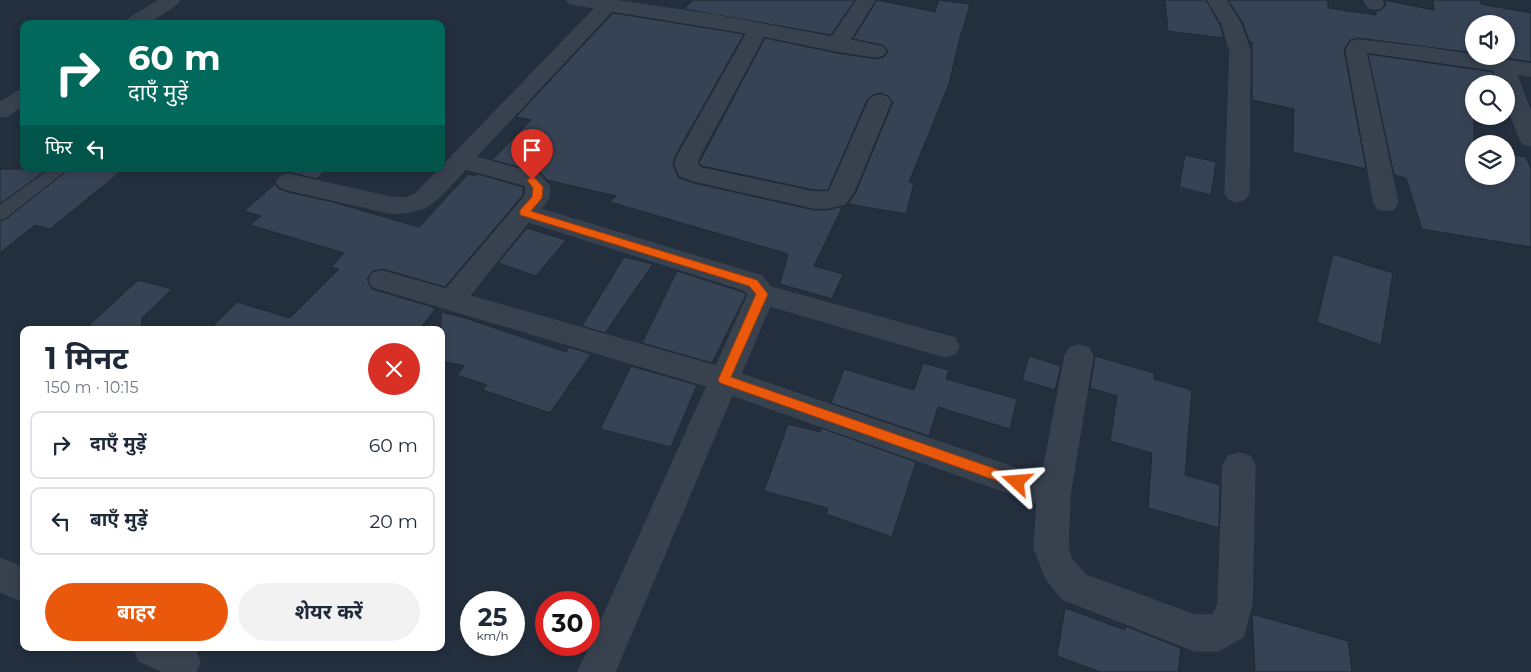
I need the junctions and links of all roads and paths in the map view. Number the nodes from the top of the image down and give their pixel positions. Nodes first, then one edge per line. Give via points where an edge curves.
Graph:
1 (171, 0) edge
2 (576, 0) edge
3 (866, 0) edge
4 (1217, 0) edge
5 (608, 5) junction
6 (674, 7) edge
7 (140, 20) edge
8 (758, 30) junction
9 (837, 45) junction
10 (876, 51) dead end
11 (1465, 60) edge
12 (1502, 65) joint
13 (1531, 70) edge
14 (20, 98) edge
15 (880, 101) dead end
16 (0, 111) edge
17 (1531, 139) edge
18 (461, 160) junction
19 (56, 172) edge
20 (288, 182) dead end
21 (1237, 194) dead end
22 (1386, 202) dead end
23 (524, 212) junction
24 (0, 214) edge
25 (382, 280) dead end
26 (762, 294) junction
27 (453, 300) junction
28 (945, 346) dead end
29 (1079, 356) dead end
30 (724, 380) junction
31 (1239, 466) dead end
32 (1054, 495) junction
33 (0, 574) edge
34 (20, 584) edge
35 (596, 672) edge

1 - 7 street
2 - 5 street
3 - 9 street
4 - 21 street via 1236,30 1240,51
5 - 6 street
5 - 18 street
6 - 8 street
8 - 9 street
8 - 15 street via 688,157 688,170 694,174 814,200 837,198
9 - 10 street
11 - 22 street via 1358,46 1356,50
12 - 13 street
12 - 17 street
14 - 16 street
18 - 20 street via 423,200 407,206
18 - 23 street via 532,180 538,187 537,198
19 - 24 lane
23 - 26 street via 753,283
23 - 27 street
25 - 27 street
26 - 28 street
26 - 30 street
27 - 30 street
29 - 32 street
30 - 32 street
30 - 35 street
31 - 32 street via 1235,604 1230,625 1218,634 1195,633 1074,587 1058,568 1051,548
33 - 34 street

